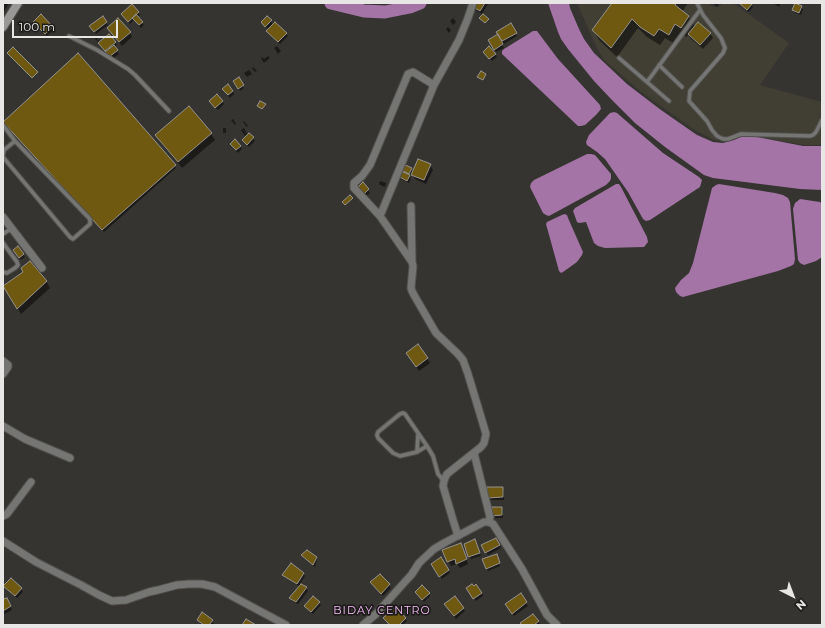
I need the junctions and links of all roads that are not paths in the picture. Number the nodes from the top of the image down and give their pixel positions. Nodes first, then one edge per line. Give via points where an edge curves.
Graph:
1 (18, 3) edge
2 (473, 3) edge
3 (697, 3) edge
4 (700, 10) junction
5 (3, 27) edge
6 (69, 36) dead end
7 (619, 58) dead end
8 (659, 65) junction
9 (647, 82) junction
10 (434, 85) junction
11 (682, 87) dead end
12 (669, 101) dead end
13 (169, 111) dead end
14 (822, 120) edge
15 (3, 125) edge
16 (15, 142) junction
17 (3, 156) edge
18 (411, 206) dead end
19 (380, 216) junction
20 (3, 217) edge
21 (12, 228) junction
22 (3, 234) edge
23 (3, 243) edge
24 (412, 262) junction
25 (42, 268) dead end
26 (3, 272) edge
27 (3, 361) edge
28 (3, 374) edge
29 (3, 426) edge
30 (418, 434) junction
31 (426, 446) junction
32 (417, 452) junction
33 (474, 453) junction
34 (70, 458) dead end
35 (444, 481) junction
36 (31, 482) dead end
37 (3, 516) edge
38 (489, 522) junction
39 (458, 536) junction
40 (3, 541) edge
41 (286, 625) edge
42 (363, 625) edge
43 (557, 625) edge

1 - 5 main road
2 - 10 street via 459,40
3 - 4 lane
4 - 8 lane
4 - 14 lane via 724,48 723,53 690,91 689,101 717,136 723,139 742,134 810,136 816,132
6 - 13 lane via 128,69
7 - 9 lane
8 - 9 lane
8 - 11 lane
9 - 12 lane
10 - 19 street
10 - 19 street via 413,72 408,74 370,164 354,183 354,188
15 - 16 lane
16 - 17 lane via 4,150
16 - 17 lane via 90,219 90,224 73,239 70,238
18 - 24 street
19 - 24 street
20 - 21 street
21 - 22 lane
21 - 25 street
23 - 26 lane via 18,265 7,273
24 - 33 street via 412,291 436,334 462,360 472,388 486,434 484,443
27 - 28 street via 8,365
29 - 34 street via 25,439
30 - 31 lane
30 - 32 lane
30 - 32 lane via 403,413 377,435 396,455
31 - 32 lane
31 - 35 lane via 433,456 438,474
33 - 35 street via 447,474
33 - 38 street via 490,517
35 - 39 street via 443,486
36 - 37 street
38 - 39 street via 484,522
38 - 43 street via 493,524 522,569 547,615
39 - 42 street via 434,549 419,563 376,614
40 - 41 street via 36,562 112,601 126,600 177,585 202,584 215,587

